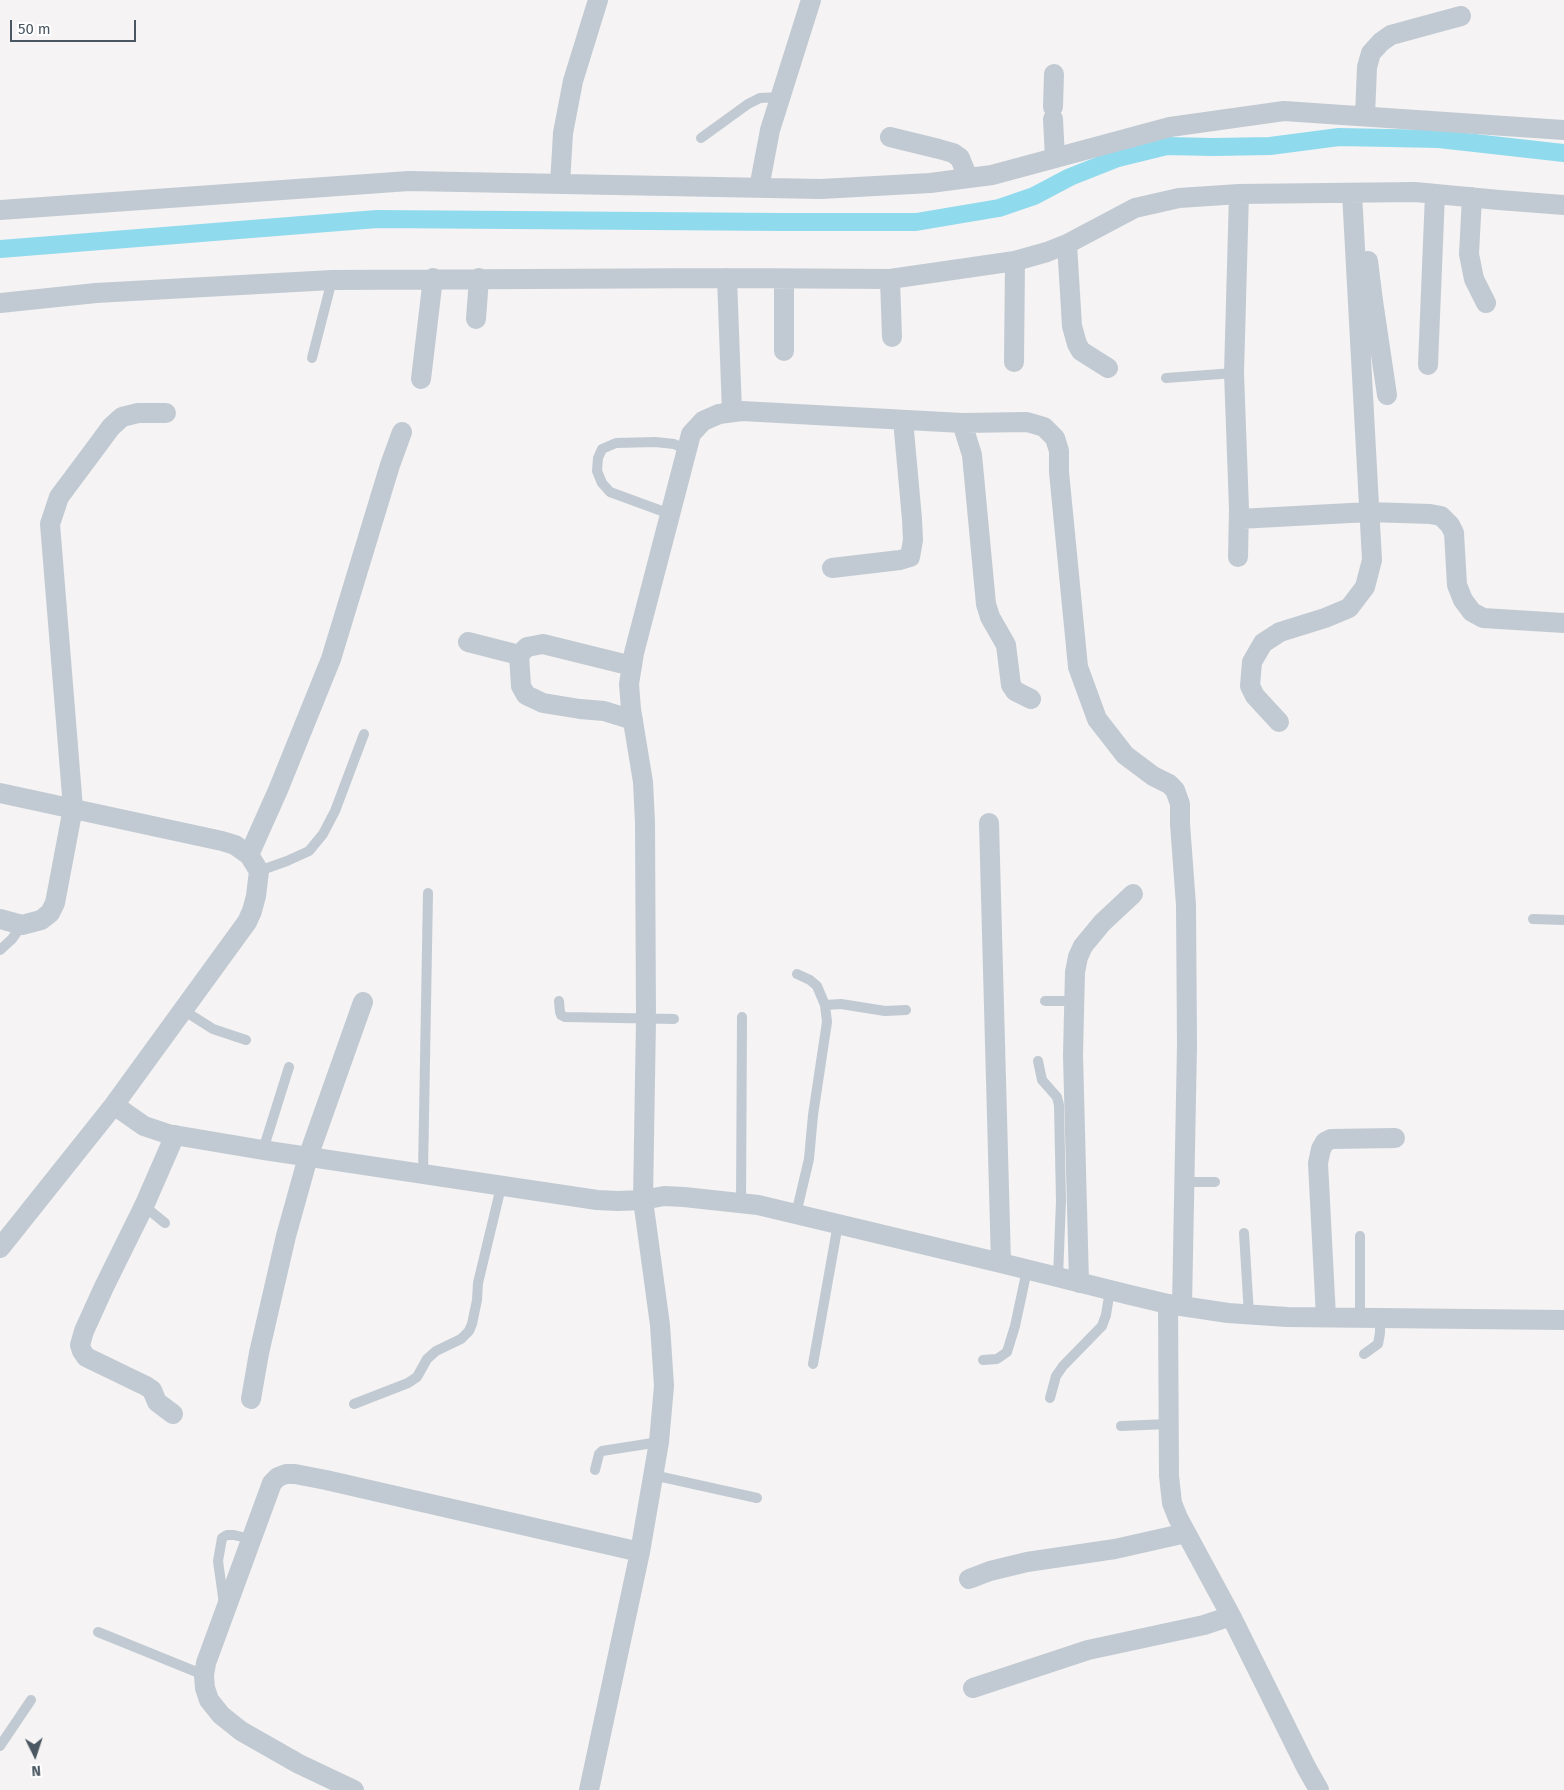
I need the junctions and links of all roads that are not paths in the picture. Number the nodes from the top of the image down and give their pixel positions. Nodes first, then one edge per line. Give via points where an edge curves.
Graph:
1 (598, 0) edge
2 (811, 0) edge
3 (1461, 16) dead end
4 (1054, 74) dead end
5 (780, 97) junction
6 (1365, 116) junction
7 (1564, 130) edge
8 (701, 138) dead end
9 (890, 138) dead end
10 (1055, 158) junction
11 (968, 178) junction
12 (560, 184) junction
13 (759, 188) junction
14 (1239, 194) junction
15 (1435, 194) junction
16 (1472, 197) junction
17 (1352, 202) junction
18 (1564, 204) edge
19 (0, 210) edge
20 (1067, 244) junction
21 (1016, 260) junction
22 (433, 278) junction
23 (479, 278) junction
24 (727, 278) junction
25 (890, 279) junction
26 (332, 280) junction
27 (784, 280) junction
28 (0, 303) edge
29 (1486, 303) dead end
30 (476, 319) dead end
31 (892, 337) dead end
32 (784, 351) dead end
33 (312, 358) dead end
34 (1014, 362) dead end
35 (1428, 365) dead end
36 (1108, 368) dead end
37 (1234, 373) junction
38 (1166, 378) dead end
39 (420, 379) dead end
40 (1387, 395) dead end
41 (732, 412) junction
42 (166, 413) dead end
43 (903, 420) junction
44 (962, 423) junction
45 (402, 432) dead end
46 (687, 450) junction
47 (1369, 512) junction
48 (670, 514) junction
49 (1239, 519) junction
50 (1238, 557) dead end
51 (832, 568) dead end
52 (1564, 623) edge
53 (468, 642) dead end
54 (519, 654) junction
55 (632, 666) junction
56 (1031, 699) dead end
57 (633, 720) junction
58 (1279, 722) dead end
59 (364, 734) dead end
60 (0, 793) edge
61 (73, 808) junction
62 (989, 824) dead end
63 (254, 863) junction
64 (428, 893) dead end
65 (1133, 894) dead end
66 (0, 919) edge
67 (1534, 919) dead end
68 (1564, 920) edge
69 (22, 925) junction
70 (0, 950) edge
71 (796, 974) dead end
72 (559, 1001) dead end
73 (1045, 1001) dead end
74 (1074, 1001) junction
75 (363, 1002) dead end
76 (825, 1005) junction
77 (183, 1010) junction
78 (906, 1010) dead end
79 (742, 1017) dead end
80 (646, 1019) junction
81 (674, 1019) dead end
82 (246, 1040) dead end
83 (1038, 1061) dead end
84 (289, 1067) dead end
85 (114, 1105) junction
86 (175, 1135) junction
87 (1395, 1138) dead end
88 (262, 1150) junction
89 (308, 1157) junction
90 (423, 1173) junction
91 (1184, 1182) junction
92 (1215, 1182) dead end
93 (501, 1186) junction
94 (643, 1200) junction
95 (741, 1203) junction
96 (144, 1206) junction
97 (796, 1214) junction
98 (166, 1223) dead end
99 (838, 1224) junction
100 (1244, 1233) dead end
101 (1360, 1236) dead end
102 (0, 1248) edge
103 (1001, 1263) junction
104 (1027, 1270) junction
105 (1058, 1277) junction
106 (1079, 1283) junction
107 (1110, 1290) junction
108 (1175, 1305) junction
109 (1248, 1314) junction
110 (1326, 1317) junction
111 (1360, 1317) junction
112 (1380, 1318) junction
113 (1564, 1320) edge
114 (1364, 1354) dead end
115 (983, 1360) dead end
116 (813, 1364) dead end
117 (251, 1398) dead end
118 (1050, 1398) dead end
119 (354, 1404) dead end
120 (173, 1414) dead end
121 (1168, 1424) junction
122 (1121, 1426) dead end
123 (659, 1442) junction
124 (595, 1470) dead end
125 (654, 1475) junction
126 (757, 1498) dead end
127 (1186, 1533) junction
128 (640, 1552) junction
129 (969, 1579) dead end
130 (1232, 1616) junction
131 (98, 1632) dead end
132 (204, 1675) junction
133 (973, 1688) dead end
134 (31, 1700) dead end
135 (0, 1746) edge
136 (354, 1790) edge
137 (589, 1790) edge
138 (1319, 1790) edge

1 - 12 street via 573,81 563,133
2 - 5 street
3 - 6 street via 1391,35 1381,42 1371,53 1367,67
4 - 10 street
5 - 8 lane via 760,98 748,104
5 - 13 street
6 - 7 street
6 - 10 street via 1284,111 1244,116 1170,127
9 - 11 street via 953,153 960,158
10 - 11 street
11 - 13 street via 821,189
12 - 13 street
12 - 19 street via 408,181
14 - 17 street
14 - 20 street via 1179,198 1135,208
14 - 37 street
15 - 16 street
15 - 17 street via 1415,192
15 - 35 street
16 - 18 street
16 - 29 street via 1469,254 1474,279
17 - 40 street via 1365,228
17 - 47 street
20 - 21 street
20 - 36 street via 1072,326 1077,344 1081,351
21 - 25 street
21 - 34 street
22 - 23 street
22 - 26 street
22 - 39 street
23 - 24 street
23 - 30 street
24 - 27 street
24 - 41 street
25 - 27 street
25 - 31 street
26 - 28 street via 96,293
26 - 33 lane
27 - 32 street
37 - 38 lane
37 - 49 street
41 - 43 street
41 - 46 street via 703,421 691,434
42 - 61 street via 138,413 122,418 112,427 59,497 50,524
43 - 44 street
43 - 51 street via 913,540 910,557
44 - 56 street via 972,455 986,604 1006,645 1011,685 1015,691
44 - 91 street via 1027,422 1044,427 1055,438 1059,451 1078,667 1097,719 1125,755 1175,790 1180,804 1186,905 1188,1045
45 - 63 street via 331,659 278,790
46 - 48 street
46 - 48 lane via 674,444 655,442 616,443 602,449 598,458 598,472 610,492
47 - 49 street
47 - 52 street via 1441,516 1454,532 1457,585 1472,612 1483,618
47 - 58 street via 1372,560 1365,587 1350,608 1280,632 1263,644 1252,662 1250,686
48 - 55 street
49 - 50 street
53 - 54 street
54 - 55 street via 527,647 543,644
54 - 57 street via 526,695 543,703 604,711
55 - 57 street via 629,684
57 - 80 street via 643,782
59 - 63 lane via 335,811 309,851 287,861
60 - 61 street
61 - 63 street via 222,841 235,845
61 - 69 street via 55,903 41,920
62 - 103 street
63 - 77 street via 256,896 246,922
64 - 90 lane
65 - 74 street via 1083,946 1075,972
66 - 69 street
67 - 68 lane
69 - 70 lane
71 - 76 lane via 817,986
72 - 80 lane via 564,1017
73 - 74 lane
74 - 106 street
75 - 89 street
76 - 78 lane
76 - 97 lane via 827,1022 809,1159
77 - 82 lane via 213,1029
77 - 85 street
79 - 95 lane
80 - 81 lane
80 - 94 street
83 - 105 lane via 1042,1080 1059,1104 1061,1201
84 - 88 lane
85 - 86 street via 144,1126
85 - 102 street
86 - 88 street
86 - 96 street
87 - 110 street via 1331,1139 1320,1149
88 - 89 street
89 - 90 street
89 - 117 street via 284,1245
90 - 93 street
91 - 92 lane
91 - 108 street
93 - 94 street via 597,1200
93 - 119 lane via 469,1332 462,1339 436,1351 417,1377
94 - 95 street via 664,1196
94 - 123 street via 660,1325 664,1386
95 - 97 street
96 - 98 lane
96 - 120 street via 80,1345 86,1357 152,1390 157,1402
97 - 99 street
99 - 103 street
99 - 116 lane
100 - 109 lane
101 - 111 lane
103 - 104 street
104 - 105 street
104 - 115 lane via 1006,1352 997,1359
105 - 106 street
106 - 107 street
107 - 108 street
107 - 118 lane via 1102,1326 1063,1366 1056,1376
108 - 109 street
108 - 121 street
109 - 110 street
110 - 111 street
111 - 112 street
112 - 113 street
112 - 114 lane via 1378,1344
121 - 122 lane
121 - 127 street via 1170,1492
123 - 124 lane via 602,1451
123 - 125 street
125 - 126 lane
125 - 128 street
127 - 129 street via 1115,1549 1028,1562
127 - 130 street
128 - 132 street via 326,1480 286,1474 272,1484
128 - 137 street
130 - 133 street via 1088,1650
130 - 138 street
131 - 132 lane
132 - 136 street via 209,1700 241,1731
134 - 135 lane

